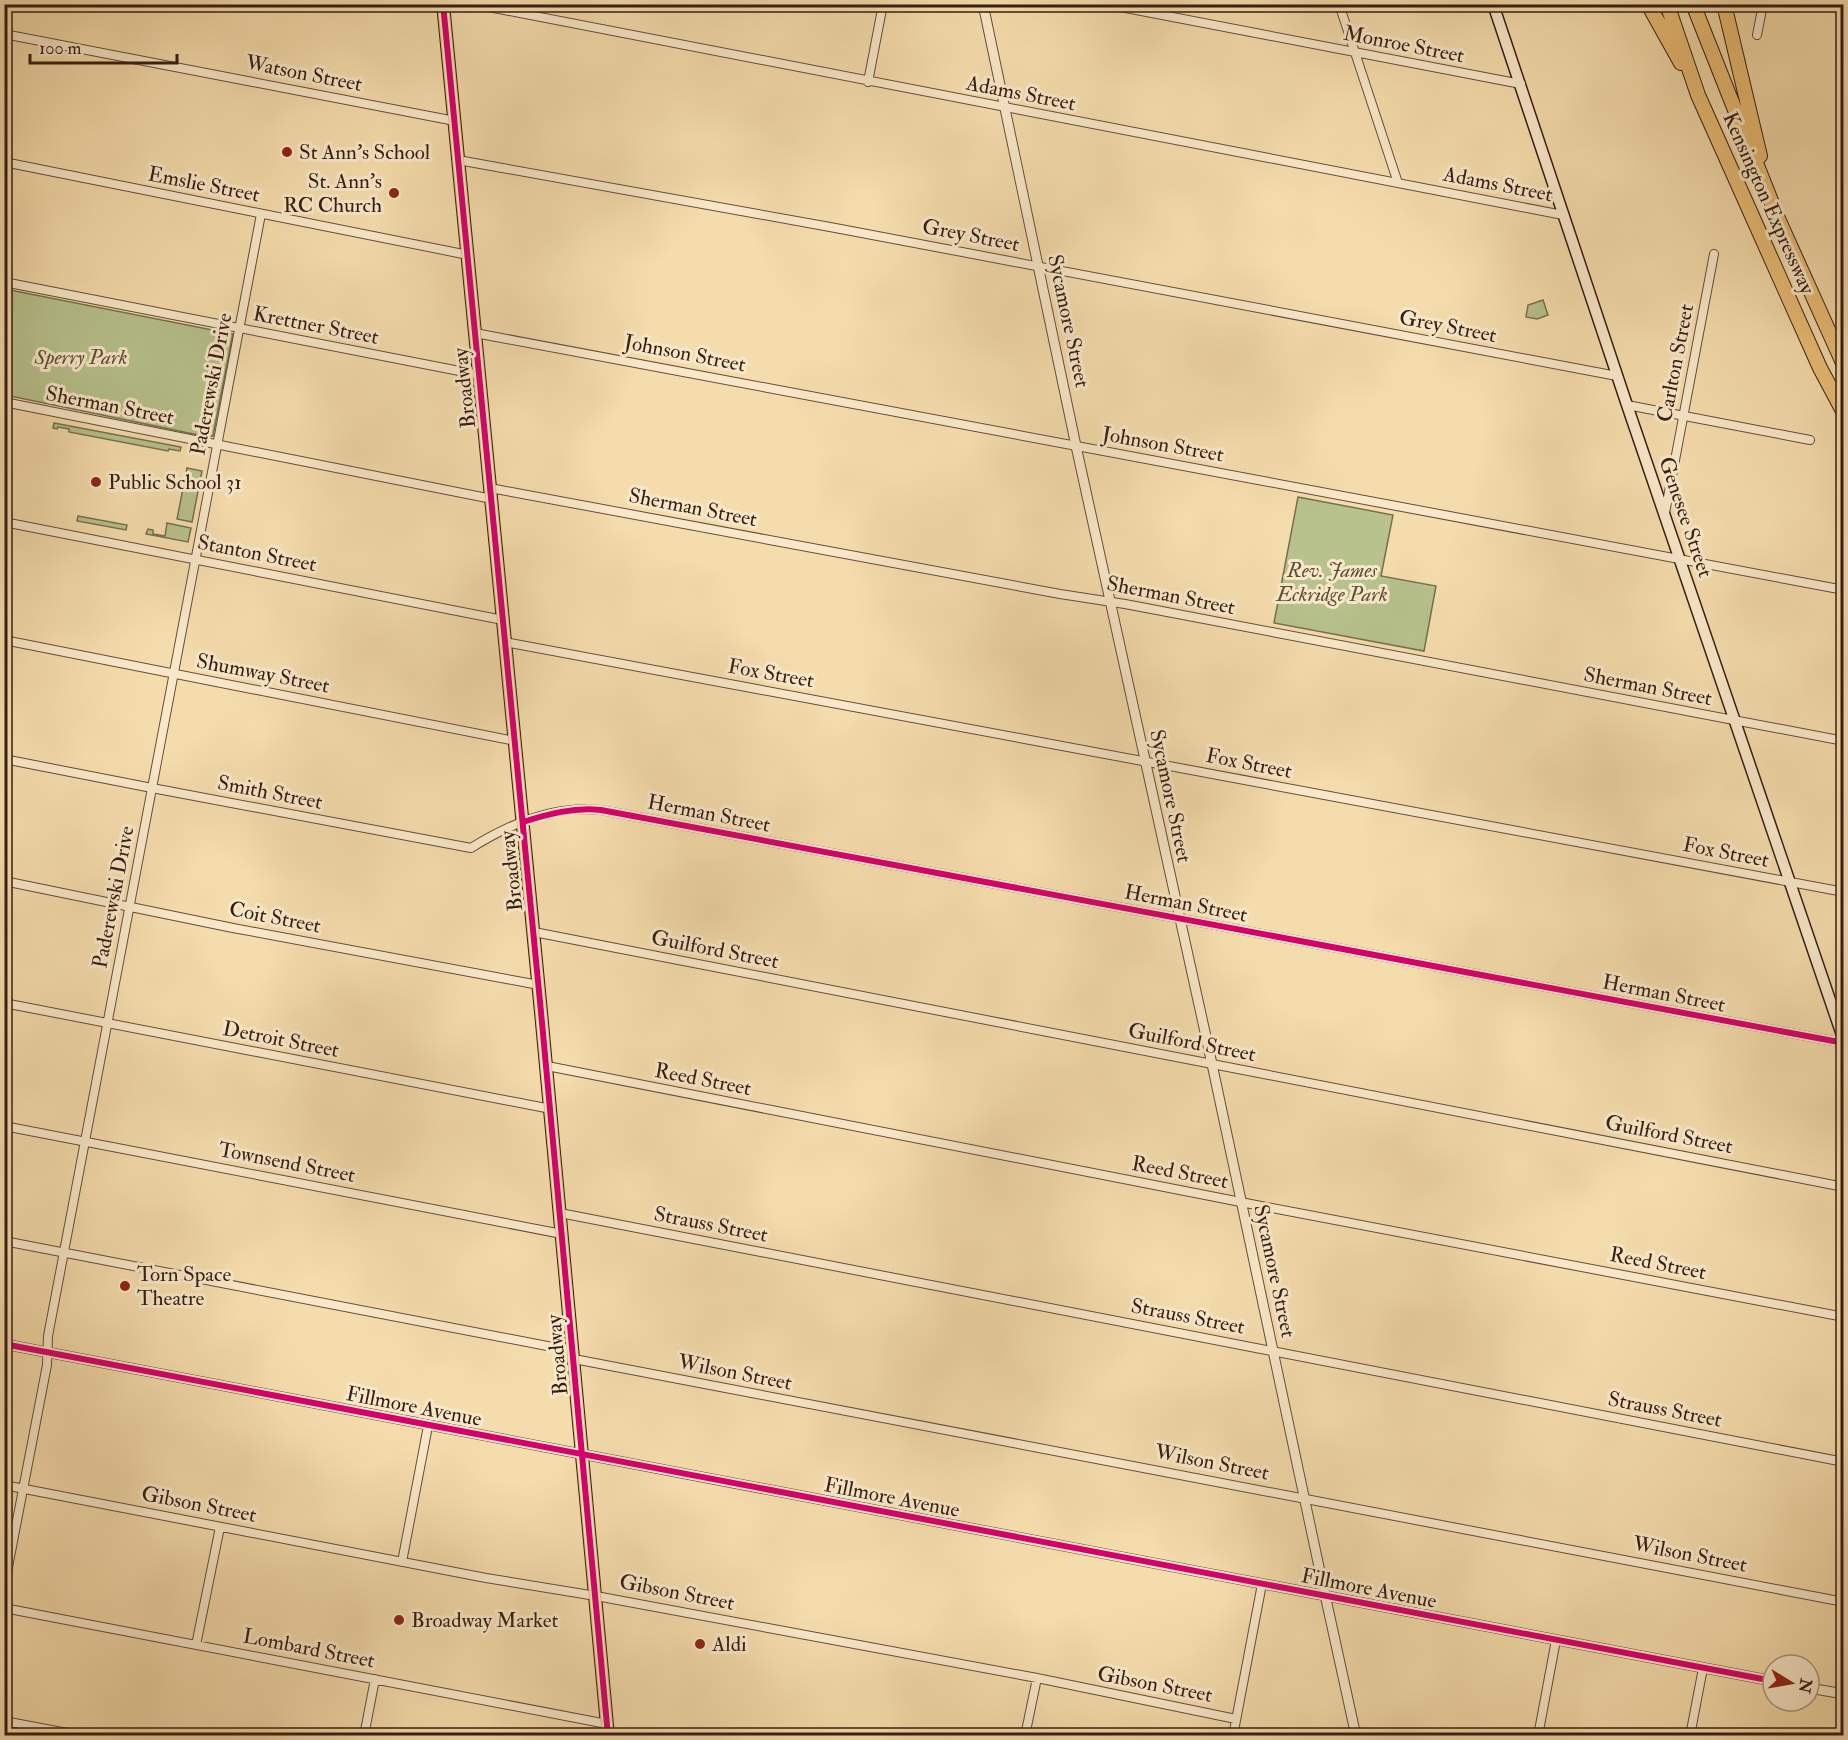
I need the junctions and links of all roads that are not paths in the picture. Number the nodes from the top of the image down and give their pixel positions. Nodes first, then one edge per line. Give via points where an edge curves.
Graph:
1 (443, 4) edge
2 (473, 4) edge
3 (883, 4) edge
4 (983, 4) edge
5 (1105, 4) edge
6 (1339, 4) edge
7 (1493, 4) edge
8 (1648, 4) edge
9 (1667, 4) edge
10 (1693, 4) edge
11 (1724, 4) edge
12 (1763, 4) edge
13 (4, 34) edge
14 (1757, 35) dead end
15 (1355, 53) junction
16 (868, 82) junction
17 (1521, 84) junction
18 (1698, 95) junction
19 (1006, 108) junction
20 (455, 121) junction
21 (458, 160) junction
22 (4, 162) edge
23 (1398, 183) junction
24 (261, 214) junction
25 (1563, 215) junction
26 (1779, 221) junction
27 (1714, 254) dead end
28 (468, 255) junction
29 (1039, 267) junction
30 (4, 282) edge
31 (240, 328) junction
32 (475, 333) junction
33 (1844, 365) edge
34 (480, 375) junction
35 (1617, 376) junction
36 (4, 402) edge
37 (1627, 405) junction
38 (1844, 413) edge
39 (1684, 416) junction
40 (1810, 440) dead end
41 (217, 444) junction
42 (1076, 446) junction
43 (491, 493) junction
44 (1665, 515) junction
45 (4, 522) edge
46 (196, 559) junction
47 (1680, 559) junction
48 (1844, 590) edge
49 (1111, 602) junction
50 (503, 620) junction
51 (4, 640) edge
52 (506, 642) junction
53 (174, 674) junction
54 (1736, 721) junction
55 (515, 741) junction
56 (1844, 741) edge
57 (4, 759) edge
58 (1145, 762) junction
59 (152, 789) junction
60 (523, 822) junction
61 (4, 881) edge
62 (1791, 883) junction
63 (1844, 892) edge
64 (129, 907) junction
65 (1180, 918) junction
66 (534, 932) junction
67 (539, 985) junction
68 (1844, 1002) edge
69 (4, 1003) edge
70 (1832, 1007) junction
71 (107, 1022) junction
72 (1844, 1042) edge
73 (1212, 1064) junction
74 (547, 1066) junction
75 (551, 1109) junction
76 (4, 1126) edge
77 (85, 1142) junction
78 (1844, 1187) edge
79 (1241, 1202) junction
80 (560, 1213) junction
81 (562, 1234) junction
82 (4, 1241) edge
83 (64, 1252) junction
84 (1844, 1317) edge
85 (4, 1344) edge
86 (1274, 1351) junction
87 (47, 1353) junction
88 (574, 1355) junction
89 (428, 1426) junction
90 (583, 1454) junction
91 (1844, 1462) edge
92 (4, 1485) edge
93 (23, 1489) junction
94 (1305, 1498) junction
95 (220, 1527) junction
96 (402, 1562) junction
97 (1262, 1584) junction
98 (4, 1588) edge
99 (596, 1596) junction
100 (1325, 1596) junction
101 (1844, 1602) edge
102 (4, 1608) edge
103 (1556, 1640) junction
104 (196, 1645) junction
105 (1703, 1668) junction
106 (1037, 1678) junction
107 (375, 1679) junction
108 (1761, 1679) edge
109 (1821, 1690) edge
110 (1844, 1694) edge
111 (1236, 1719) junction
112 (4, 1721) edge
113 (1844, 1729) edge
114 (608, 1730) edge
115 (83, 1736) edge
116 (364, 1736) edge
117 (1025, 1736) edge
118 (1233, 1736) edge
119 (1356, 1736) edge
120 (1538, 1736) edge
121 (1690, 1736) edge
122 (1842, 1736) edge

1 - 20 main road, Broadway
2 - 16 street, Adams Street
3 - 16 street
4 - 19 street, Sycamore Street
5 - 15 street, Monroe Street
6 - 15 street
7 - 17 main road, Genesee Street
8 - 18 highway
9 - 18 highway, Kensington Expressway
10 - 26 highway, Kensington Expressway
11 - 26 highway
12 - 14 street
13 - 20 street, Watson Street
15 - 17 street, Monroe Street
15 - 23 street
16 - 19 street, Adams Street
17 - 25 main road, Genesee Street
18 - 38 highway, Kensington Expressway
19 - 23 street, Adams Street
19 - 29 street, Sycamore Street
20 - 21 main road, Broadway
21 - 28 main road, Broadway
21 - 29 street, Grey Street
22 - 24 street, Emslie Street
23 - 25 street, Adams Street
24 - 28 street, Emslie Street
24 - 31 street, Paderewski Drive
25 - 35 main road, Genesee Street
26 - 33 highway, Kensington Expressway
27 - 39 street, Carlton Street
28 - 32 main road, Broadway
29 - 35 street, Grey Street
29 - 42 street, Sycamore Street
30 - 31 street, Krettner Street
31 - 34 street, Krettner Street
31 - 41 street, Paderewski Drive
32 - 34 main road, Broadway
32 - 42 street, Johnson Street
34 - 43 main road, Broadway
35 - 37 main road, Genesee Street
36 - 41 street, Sherman Street
37 - 39 street
37 - 44 main road, Genesee Street
39 - 40 street
39 - 44 street, Carlton Street
41 - 43 street, Sherman Street
41 - 46 street, Paderewski Drive
42 - 47 street, Johnson Street
42 - 49 street, Sycamore Street
43 - 49 street, Sherman Street
43 - 50 main road, Broadway
44 - 47 main road, Genesee Street
45 - 46 street, Stanton Street
46 - 50 street, Stanton Street
46 - 53 street, Paderewski Drive
47 - 48 street, Johnson Street
47 - 54 main road, Genesee Street
49 - 54 street, Sherman Street
49 - 58 street, Sycamore Street
50 - 52 main road, Broadway
51 - 53 street, Shumway Street
52 - 55 main road, Broadway
52 - 58 street, Fox Street
53 - 55 street, Shumway Street
53 - 59 street, Paderewski Drive
54 - 56 street, Sherman Street
54 - 62 main road, Genesee Street
55 - 60 main road, Broadway
57 - 59 street, Smith Street
58 - 62 street, Fox Street
58 - 65 street, Sycamore Street
59 - 60 street, Smith Street via 471,848
59 - 64 street, Paderewski Drive
60 - 65 street, Herman Street via 573,810 601,810
60 - 66 main road, Broadway
61 - 64 street, Coit Street
62 - 63 street, Fox Street
62 - 70 main road, Genesee Street
64 - 67 street, Coit Street
64 - 71 street, Paderewski Drive
65 - 72 street, Herman Street
65 - 73 street, Sycamore Street
66 - 67 main road, Broadway
66 - 73 street, Guilford Street
67 - 74 main road, Broadway
68 - 70 street
69 - 71 street, Detroit Street
70 - 72 main road, Genesee Street
71 - 75 street, Detroit Street
71 - 77 street, Paderewski Drive
73 - 78 street, Guilford Street
73 - 79 street, Sycamore Street
74 - 75 main road, Broadway
74 - 79 street, Reed Street
75 - 80 main road, Broadway
76 - 77 street, Townsend Street
77 - 81 street, Townsend Street
77 - 83 street, Paderewski Drive
79 - 84 street, Reed Street
79 - 86 street, Sycamore Street
80 - 81 main road, Broadway
80 - 86 street, Strauss Street
81 - 88 main road, Broadway
82 - 83 street, Wilson Street
83 - 87 street, Paderewski Drive
83 - 88 street, Wilson Street
85 - 87 street, Fillmore Avenue
86 - 91 street, Strauss Street
86 - 94 street, Sycamore Street
87 - 89 street, Fillmore Avenue
87 - 93 street, Paderewski Drive
88 - 90 main road, Broadway
88 - 94 street, Wilson Street
89 - 90 street, Fillmore Avenue
89 - 96 street
90 - 97 street, Fillmore Avenue
90 - 99 main road, Broadway
92 - 93 street, Gibson Street
93 - 95 street, Gibson Street
93 - 98 street, Paderewski Drive
94 - 100 street, Sycamore Street
94 - 101 street, Wilson Street
95 - 96 street, Gibson Street
95 - 104 street
96 - 99 street, Gibson Street
97 - 100 street, Fillmore Avenue
97 - 111 street
99 - 106 street, Gibson Street
99 - 114 main road, Broadway
100 - 103 street, Fillmore Avenue
100 - 119 street, Sycamore Street
102 - 104 street, Lombard Street
103 - 105 street, Fillmore Avenue
103 - 120 street
104 - 107 street, Lombard Street
105 - 108 street, Fillmore Avenue
105 - 121 street
106 - 111 street, Gibson Street
106 - 117 street
107 - 114 street, Lombard Street
107 - 116 street
109 - 110 street
111 - 118 street
112 - 115 street
113 - 122 street

